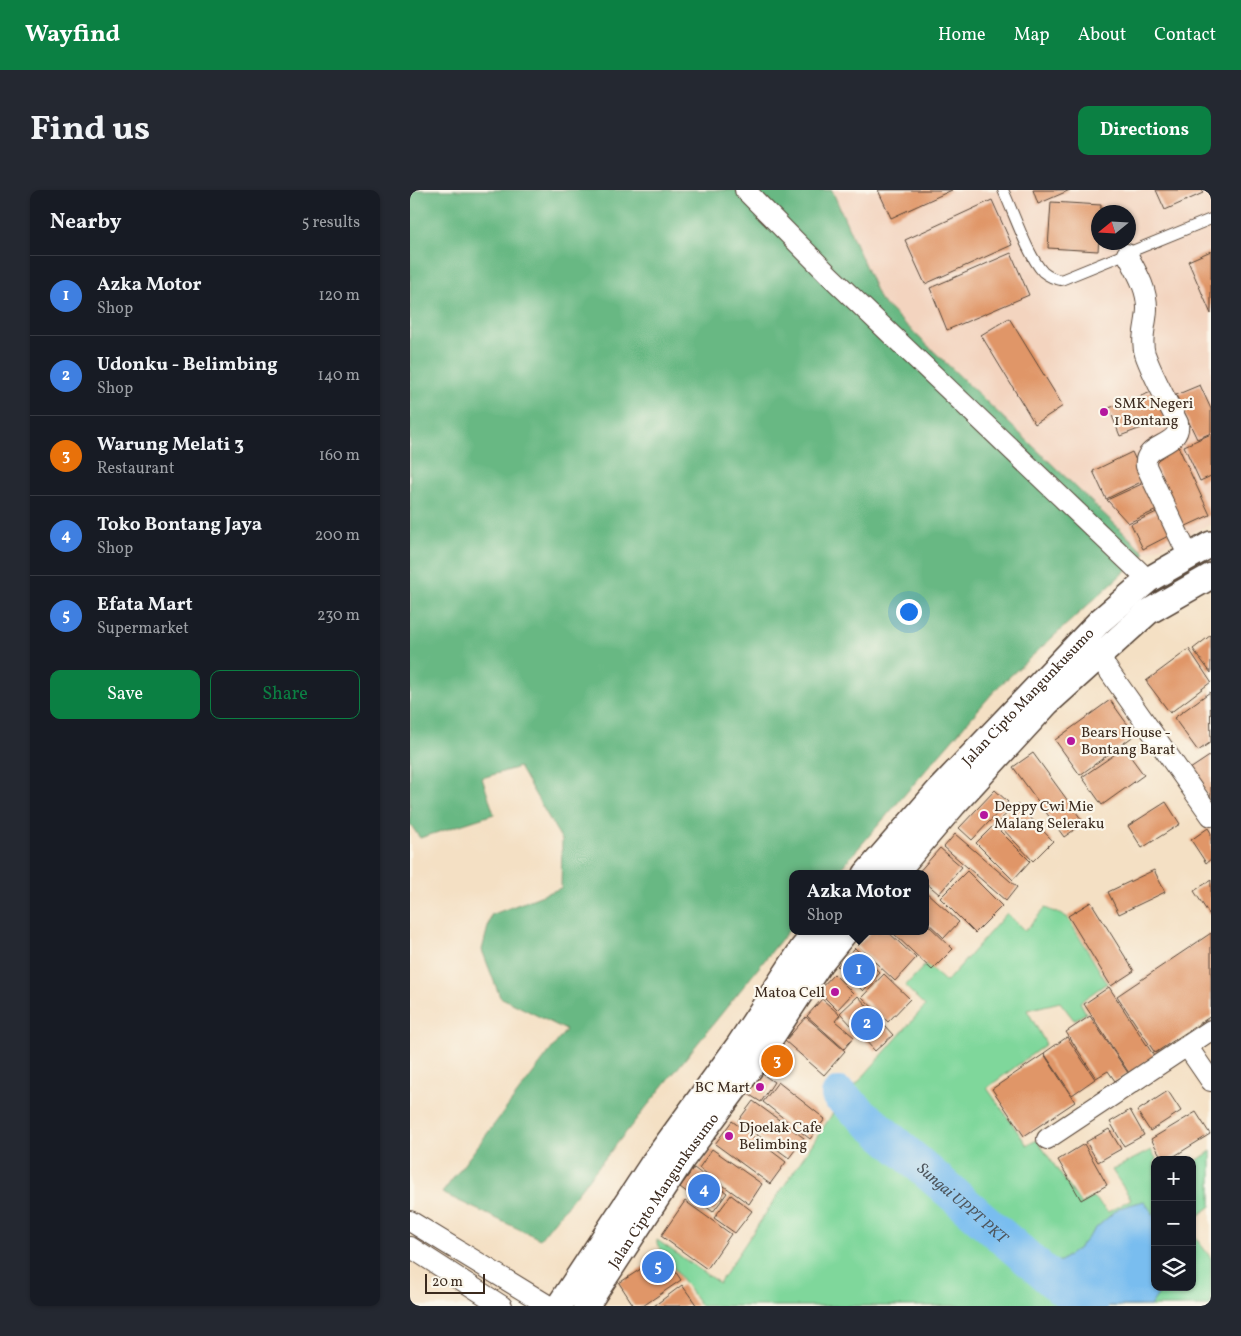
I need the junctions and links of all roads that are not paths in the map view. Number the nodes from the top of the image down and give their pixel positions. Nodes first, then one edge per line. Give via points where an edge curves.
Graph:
1 (745, 190) edge
2 (1003, 190) edge
3 (1211, 219) edge
4 (1127, 254) junction
5 (1211, 544) edge
6 (1188, 555) junction
7 (1211, 576) edge
8 (1148, 580) junction
9 (1099, 657) junction
10 (1211, 816) edge
11 (869, 870) edge
12 (897, 870) edge
13 (838, 935) edge
14 (813, 948) edge
15 (1211, 1030) edge
16 (1187, 1046) junction
17 (1211, 1081) edge
18 (1047, 1139) dead end
19 (410, 1222) edge
20 (410, 1247) edge
21 (593, 1303) edge
22 (502, 1306) edge
23 (549, 1306) edge
24 (559, 1306) edge

1 - 8 street via 830,276
2 - 4 lane via 1035,260 1052,278 1061,280
3 - 4 lane
4 - 6 street via 1146,296 1145,354 1180,430 1147,454 1146,466
5 - 6 street, Jalan Cipto Mangunkusumo
6 - 8 street, Jalan Cipto Mangunkusumo
7 - 9 street, Jalan Cipto Mangunkusumo via 1148,612
8 - 11 street, Jalan Cipto Mangunkusumo via 1050,670
9 - 10 street
9 - 12 street, Jalan Cipto Mangunkusumo via 1047,704
13 - 14 street, Jalan Cipto Mangunkusumo
14 - 21 street, Jalan Cipto Mangunkusumo via 757,1058 683,1158
14 - 24 street, Jalan Cipto Mangunkusumo via 654,1162
15 - 16 street
16 - 17 street
16 - 18 street
19 - 23 street
20 - 22 street

